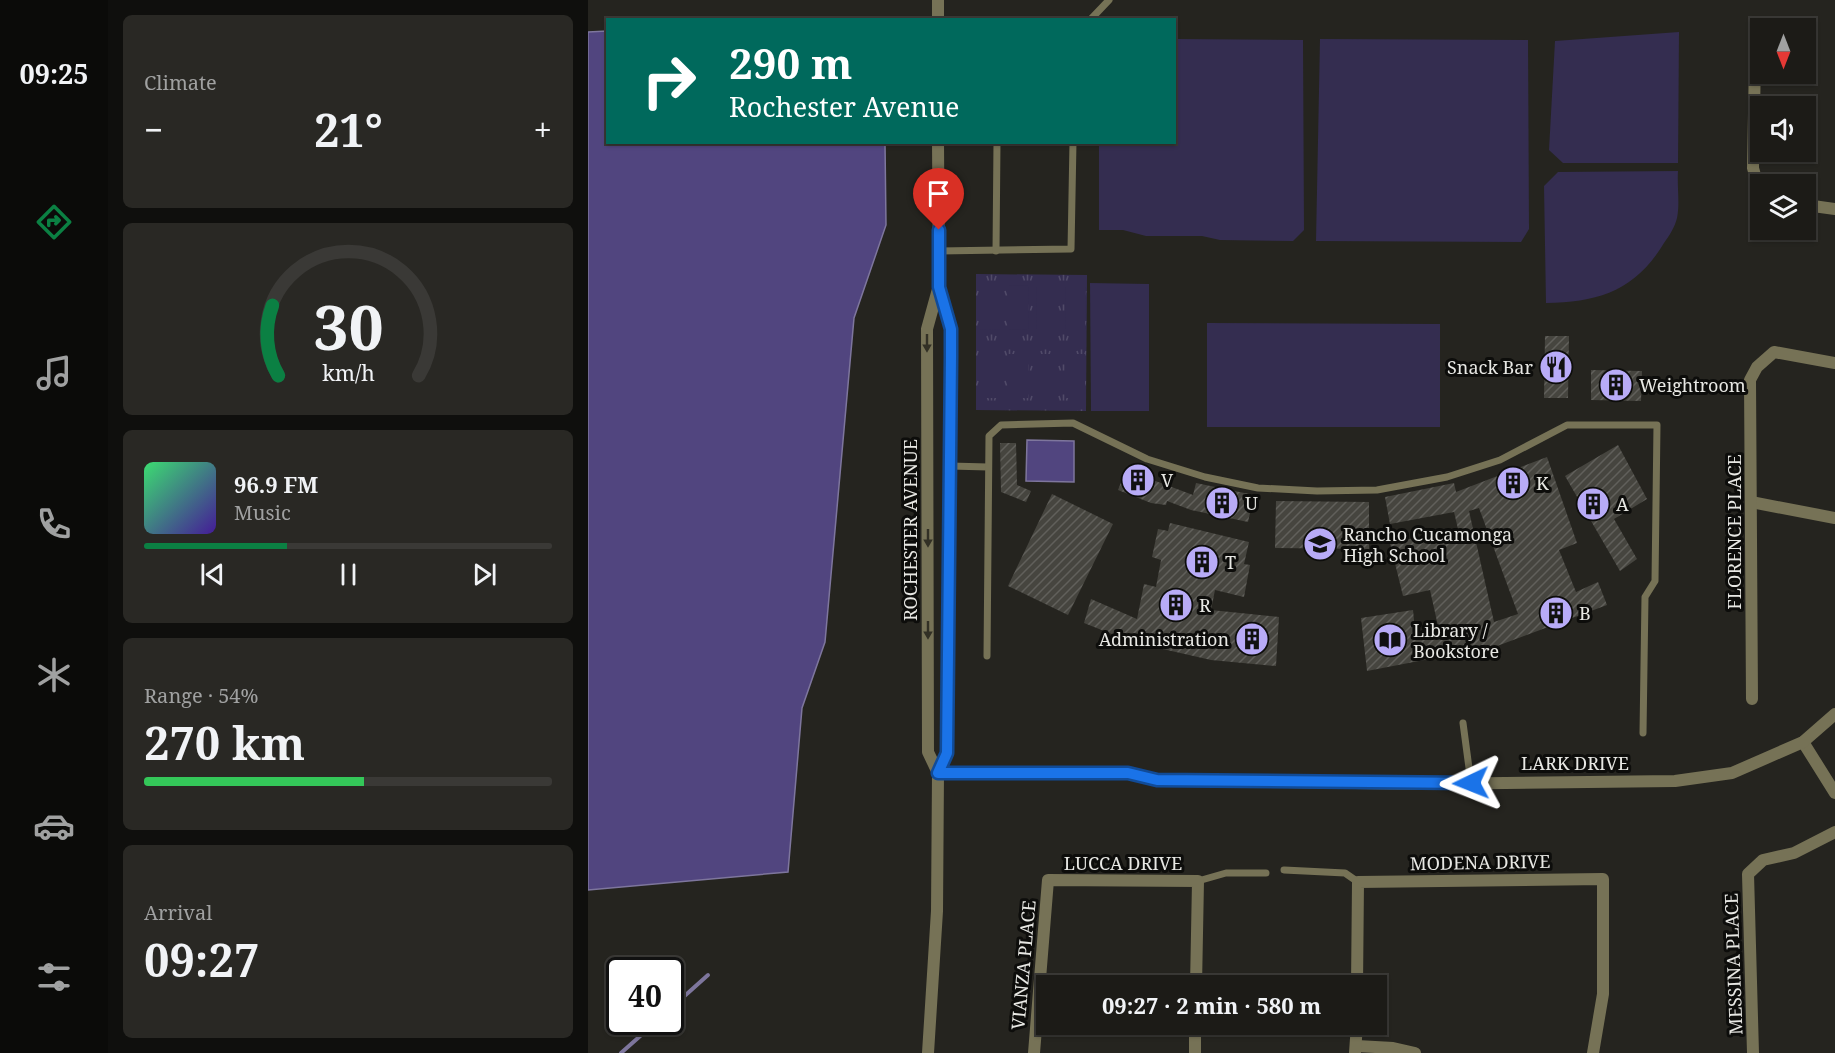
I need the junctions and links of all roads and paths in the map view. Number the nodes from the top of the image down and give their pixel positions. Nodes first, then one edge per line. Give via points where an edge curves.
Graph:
1 (938, 0) edge
2 (1109, 0) edge
3 (938, 18) edge
4 (1092, 18) edge
5 (1755, 84) edge
6 (938, 144) edge
7 (997, 144) edge
8 (1073, 144) edge
9 (1754, 174) edge
10 (1816, 206) edge
11 (1835, 209) edge
12 (996, 251) junction
13 (939, 252) junction
14 (939, 287) junction
15 (1835, 363) edge
16 (950, 466) junction
17 (988, 466) junction
18 (1751, 502) junction
19 (1835, 518) edge
20 (987, 656) dead end
21 (1752, 699) dead end
22 (1835, 714) edge
23 (1463, 723) dead end
24 (1643, 733) dead end
25 (1803, 742) junction
26 (938, 773) junction
27 (1471, 783) junction
28 (1835, 793) edge
29 (1835, 832) edge
30 (1284, 870) dead end
31 (1266, 873) dead end
32 (1048, 880) joint
33 (1198, 881) junction
34 (1358, 882) junction
35 (1196, 975) edge
36 (1357, 975) edge
37 (1195, 1035) edge
38 (1357, 1035) edge
39 (1356, 1050) edge
40 (928, 1053) edge
41 (1034, 1053) edge
42 (1195, 1053) edge
43 (1415, 1053) edge
44 (1593, 1053) edge
45 (1753, 1053) edge

1 - 3 street
2 - 4 lane
5 - 9 street
6 - 13 street, ROCHESTER AVENUE
7 - 12 lane
8 - 12 lane via 1071,249
10 - 11 street
12 - 13 lane
13 - 14 street, ROCHESTER AVENUE
14 - 16 street, ROCHESTER AVENUE via 951,329
14 -> 26 street, ROCHESTER AVENUE via 927,329 928,752
15 - 18 street, FLORENCE PLACE via 1774,352 1757,367 1750,380
16 - 17 lane
16 - 26 street, ROCHESTER AVENUE via 947,753
17 - 20 lane
17 - 24 lane via 989,435 1001,424 1073,423 1147,459 1205,477 1266,488 1377,490 1447,477 1500,460 1567,425 1657,424 1655,581 1645,597
18 - 19 street
18 - 21 street, FLORENCE PLACE
22 - 25 street, LARK DRIVE
23 - 27 lane
25 - 27 street, LARK DRIVE via 1732,773 1687,779
25 - 28 street
26 - 27 street, LARK DRIVE via 1128,773 1157,780
26 - 40 street, ROCHESTER AVENUE via 937,912
29 - 45 street, MESSINA PLACE via 1794,853 1763,860 1748,874
30 - 34 lane via 1345,873
31 - 33 lane via 1226,873
32 - 33 street, LUCCA DRIVE
32 - 41 street, VIANZA PLACE
33 - 35 street
34 - 36 street
34 - 44 street, MODENA DRIVE via 1603,879 1603,994
37 - 42 street
38 - 39 street
39 - 43 street via 1393,1048

